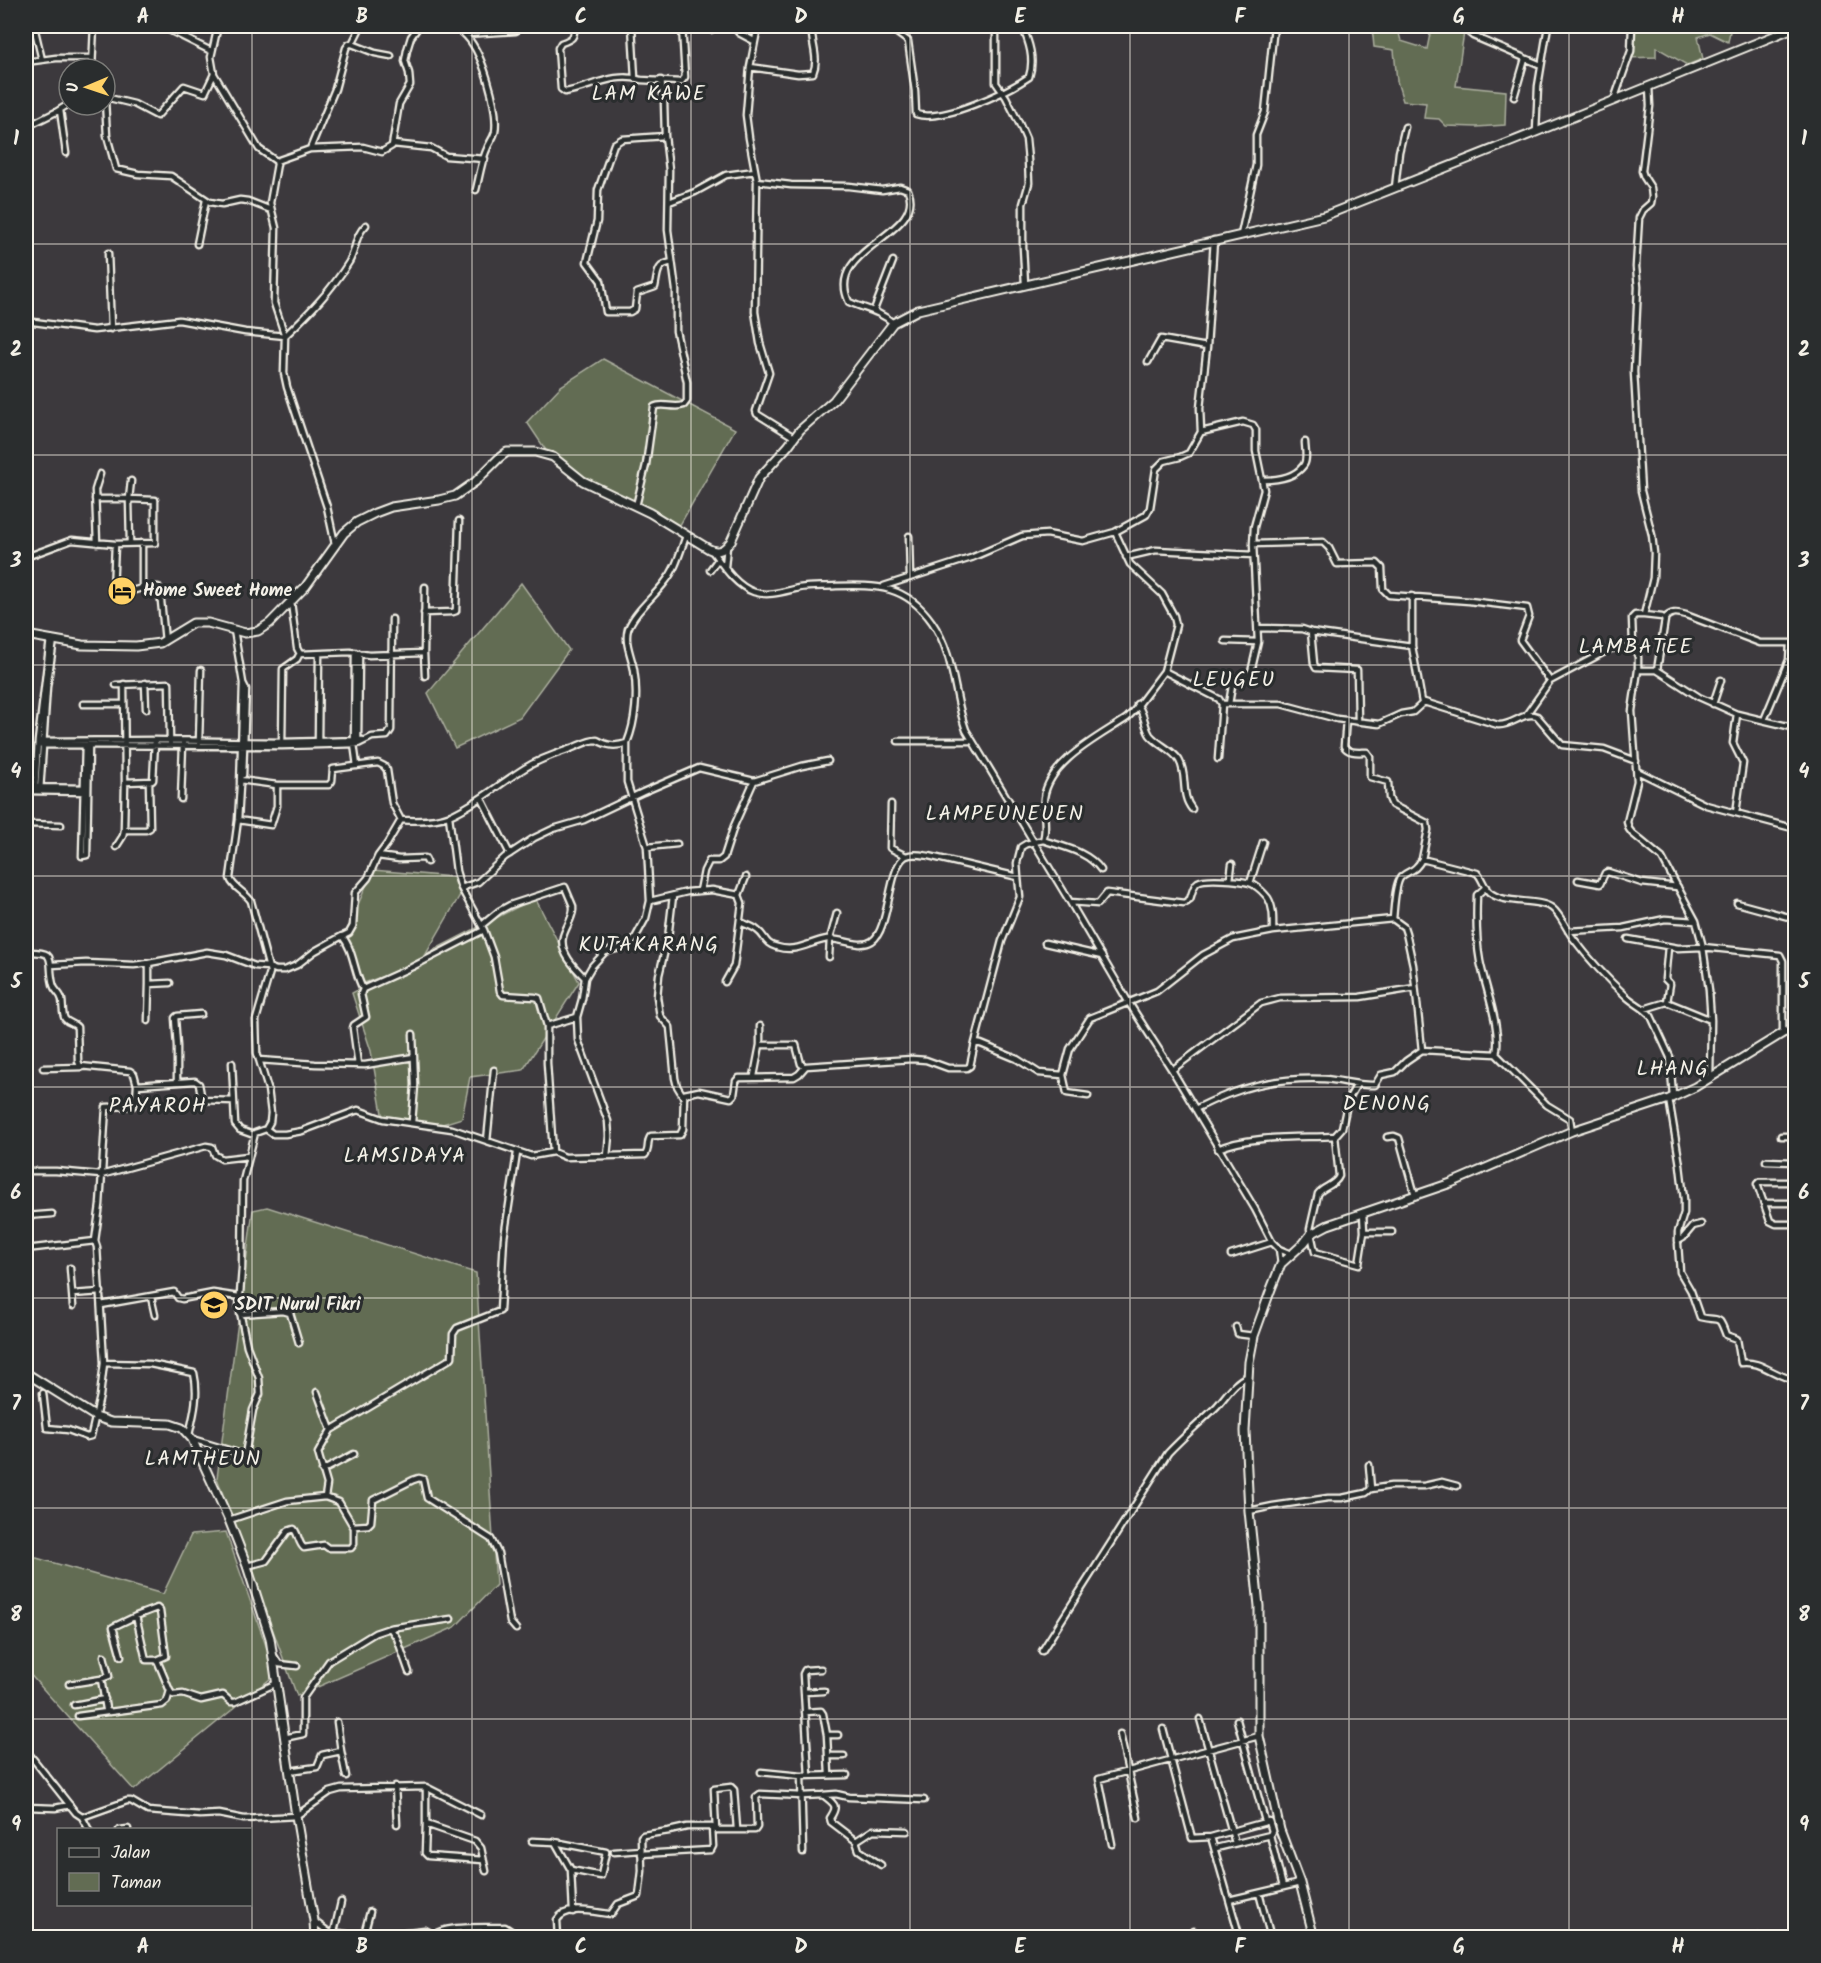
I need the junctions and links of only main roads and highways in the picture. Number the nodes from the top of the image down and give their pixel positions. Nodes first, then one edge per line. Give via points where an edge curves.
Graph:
1 (1796, 27) edge
2 (26, 635) edge
3 (1796, 1029) edge
4 (26, 1373) edge
5 (315, 1938) edge
6 (1314, 1938) edge

1 - 2 main road via 1324,216 918,310 893,323 834,400 806,423 759,478 736,532 718,552 583,481 553,457 535,452 507,452 455,496 392,507 357,522 335,544 306,586 258,631 245,633 193,623 165,641 136,646 82,645
3 - 6 main road via 1671,1098 1572,1131 1451,1183 1332,1223 1311,1234 1281,1264 1254,1336 1245,1431 1259,1606 1259,1736 1280,1830 1300,1883
4 - 5 main road via 96,1417 111,1422 170,1424 182,1428 191,1438 229,1520 270,1638

